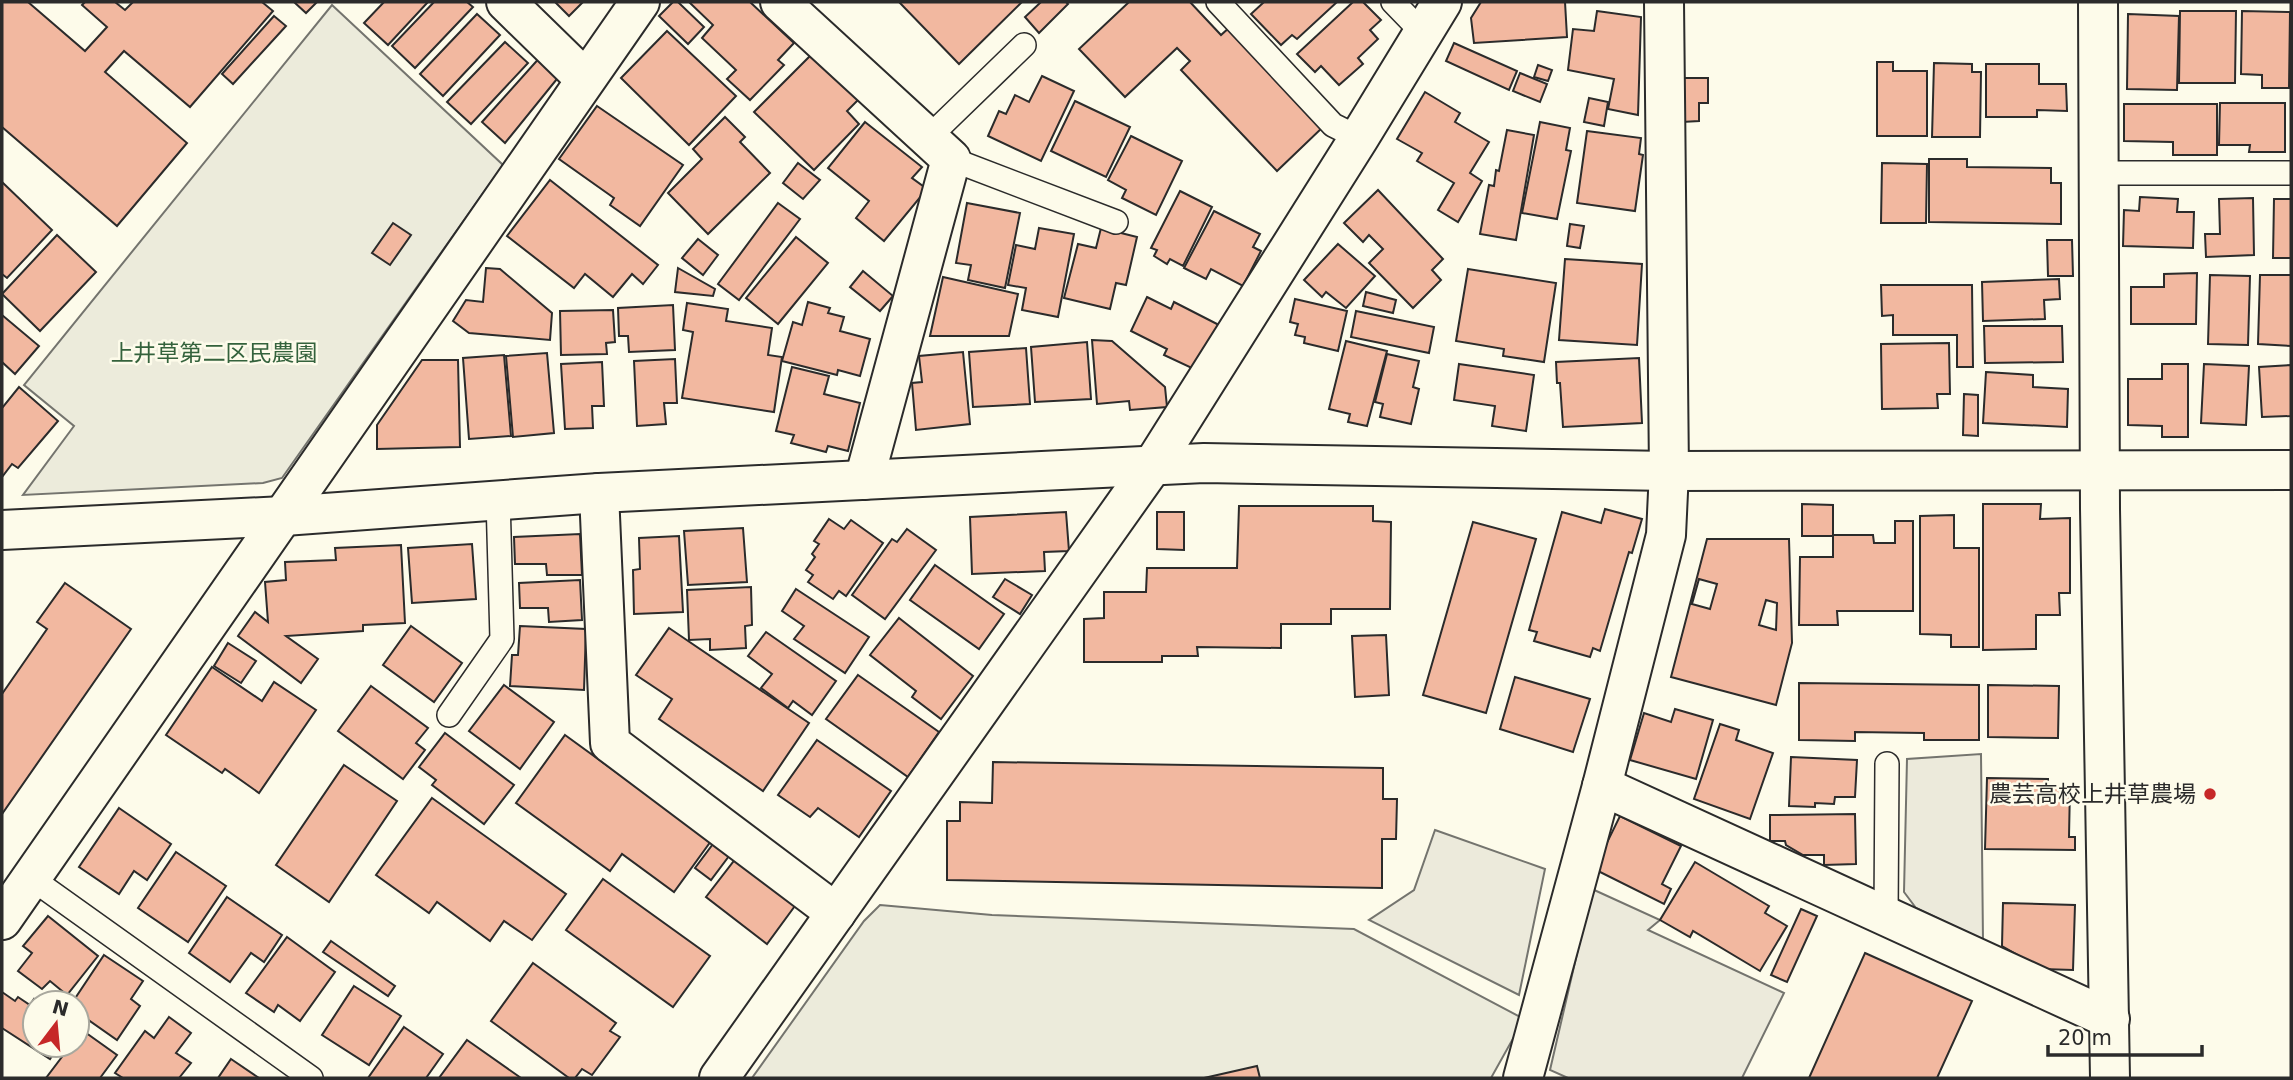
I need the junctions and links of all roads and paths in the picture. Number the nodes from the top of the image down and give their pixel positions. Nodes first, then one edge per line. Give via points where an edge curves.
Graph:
1 (506, 2) edge
2 (640, 2) edge
3 (780, 2) edge
4 (1218, 2) edge
5 (1393, 2) edge
6 (1664, 2) edge
7 (2098, 2) edge
8 (1432, 17) edge
9 (1024, 45) dead end
10 (585, 79) junction
11 (1359, 138) junction
12 (940, 148) junction
13 (2099, 173) junction
14 (2291, 173) edge
15 (1116, 222) dead end
16 (1153, 465) junction
17 (2100, 469) junction
18 (2291, 470) edge
19 (1669, 471) junction
20 (864, 480) junction
21 (599, 493) junction
22 (498, 499) junction
23 (284, 516) junction
24 (2, 530) edge
25 (449, 715) dead end
26 (1887, 764) dead end
27 (1602, 786) junction
28 (31, 878) junction
29 (836, 913) junction
30 (1886, 917) junction
31 (2, 920) edge
32 (2110, 1019) junction
33 (311, 1078) edge
34 (719, 1078) edge
35 (1523, 1078) edge
36 (2110, 1078) edge

1 - 10 street
2 - 10 street
3 - 12 street
4 - 11 lane via 1333,125
5 - 8 lane
6 - 19 street
7 - 13 street
8 - 11 street
9 - 12 lane
10 - 23 street
11 - 16 street
12 - 15 lane
12 - 20 street
13 - 14 lane
13 - 17 street
16 - 19 street
16 - 20 street
16 - 29 street
17 - 18 street
17 - 19 street
17 - 32 street
19 - 27 street via 1665,535
20 - 21 street
21 - 22 street
21 - 29 street via 610,743
22 - 23 street
22 - 25 lane via 502,639
23 - 24 street
23 - 28 street
26 - 30 lane
27 - 30 street
27 - 35 street
28 - 31 street
28 - 33 lane
29 - 34 street
30 - 32 street
32 - 36 street

